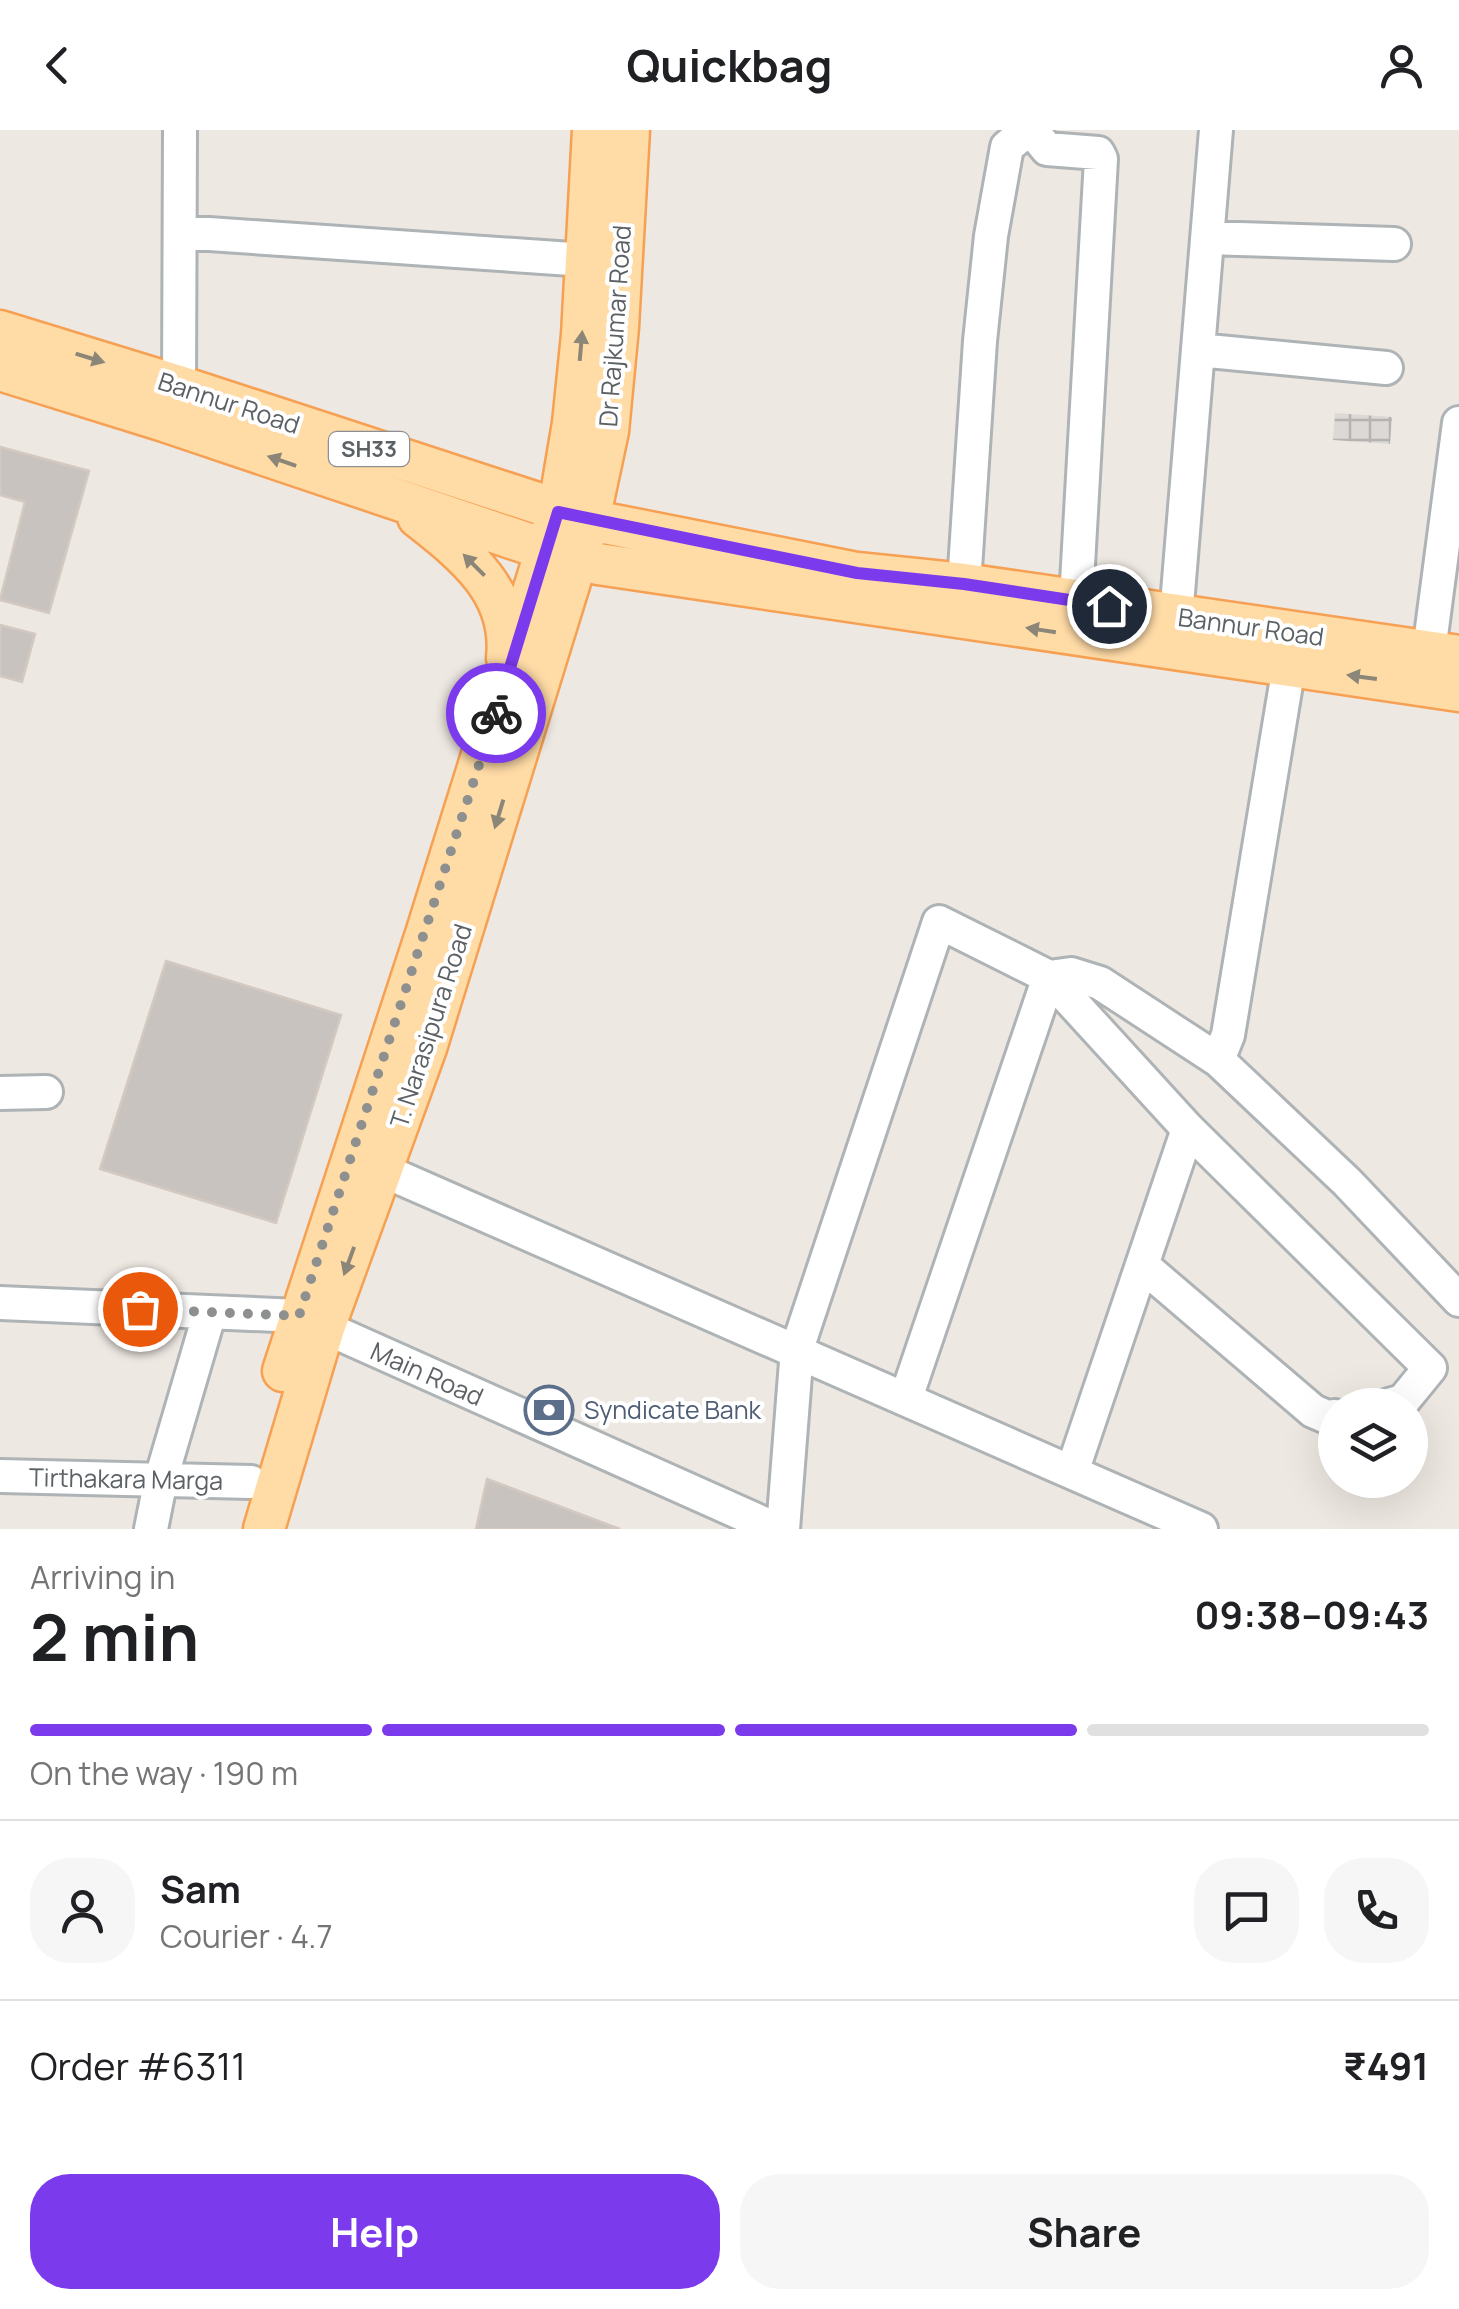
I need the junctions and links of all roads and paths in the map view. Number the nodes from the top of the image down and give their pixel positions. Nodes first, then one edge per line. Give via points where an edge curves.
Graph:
1 (180, 130) edge
2 (591, 130) edge
3 (629, 130) edge
4 (1216, 130) edge
5 (1034, 131) edge
6 (180, 232) junction
7 (1207, 238) junction
8 (1394, 244) dead end
9 (586, 260) junction
10 (0, 331) edge
11 (1198, 350) junction
12 (1386, 368) dead end
13 (0, 370) edge
14 (179, 386) junction
15 (1459, 423) edge
16 (591, 427) junction
17 (433, 470) junction
18 (395, 498) junction
19 (568, 535) junction
20 (687, 558) junction
21 (964, 584) junction
22 (1076, 600) junction
23 (1176, 618) junction
24 (1444, 653) edge
25 (1290, 666) junction
26 (523, 683) junction
27 (1459, 691) edge
28 (1049, 976) junction
29 (1218, 1060) junction
30 (46, 1092) dead end
31 (0, 1093) edge
32 (1188, 1129) junction
33 (382, 1170) junction
34 (1142, 1264) junction
35 (1459, 1300) edge
36 (0, 1303) edge
37 (210, 1312) junction
38 (312, 1322) junction
39 (797, 1349) junction
40 (1414, 1388) edge
41 (906, 1398) junction
42 (1318, 1414) edge
43 (1072, 1472) junction
44 (0, 1476) edge
45 (161, 1480) junction
46 (251, 1482) junction
47 (150, 1529) edge
48 (236, 1529) edge
49 (264, 1529) edge
50 (779, 1529) edge
51 (1200, 1529) edge

1 - 6 street
2 - 9 main road, Dr Rajkumar Road
3 - 16 main road, Dr Rajkumar Road via 618,327
4 - 7 street
5 - 21 street via 1007,147 992,236
5 - 22 street via 1047,149 1091,150 1100,159
6 - 9 street
6 - 14 street
7 - 8 street
7 - 11 street
16 -> 9 main road, Dr Rajkumar Road
10 -> 14 main road, Bannur Road / SH33
11 - 12 street
11 - 23 street
18 -> 13 main road
14 - 17 main road, Bannur Road / SH33
15 - 24 street
16 - 17 main road via 535,472
16 - 19 main road, Dr Rajkumar Road
16 - 20 main road via 628,499
17 - 19 main road, Bannur Road / SH33
18 - 19 main road
26 -> 18 main road via 488,579
19 - 20 main road, Bannur Road / SH33
19 - 26 main road, T. Narasipura Road
20 - 21 main road, Bannur Road / SH33
25 -> 20 main road
20 - 26 main road via 588,592
21 - 22 main road, Bannur Road / SH33
22 - 23 main road, Bannur Road / SH33
23 - 24 main road, Bannur Road / SH33
27 -> 25 main road
25 - 29 street via 1228,1034
26 -> 33 main road, T. Narasipura Road via 426,1048
26 - 38 main road, T. Narasipura Road
28 - 29 street via 1100,982
28 - 32 street
28 - 39 street via 939,922
28 - 41 street
29 - 35 street
30 - 31 street
32 - 34 street
32 - 40 street via 1430,1368
33 -> 38 main road, T. Narasipura Road
33 - 39 street
34 - 42 street
34 - 43 street
36 - 37 street
37 - 38 street
37 - 45 street
38 - 46 main road, T. Narasipura Road
38 - 49 main road, T. Narasipura Road
38 - 50 street, Main Road
39 - 41 street
39 - 50 street
41 - 43 street
43 - 51 street
44 - 45 street, Tirthakara Marga
45 - 46 street, Tirthakara Marga
45 - 47 street
46 - 48 main road, T. Narasipura Road

